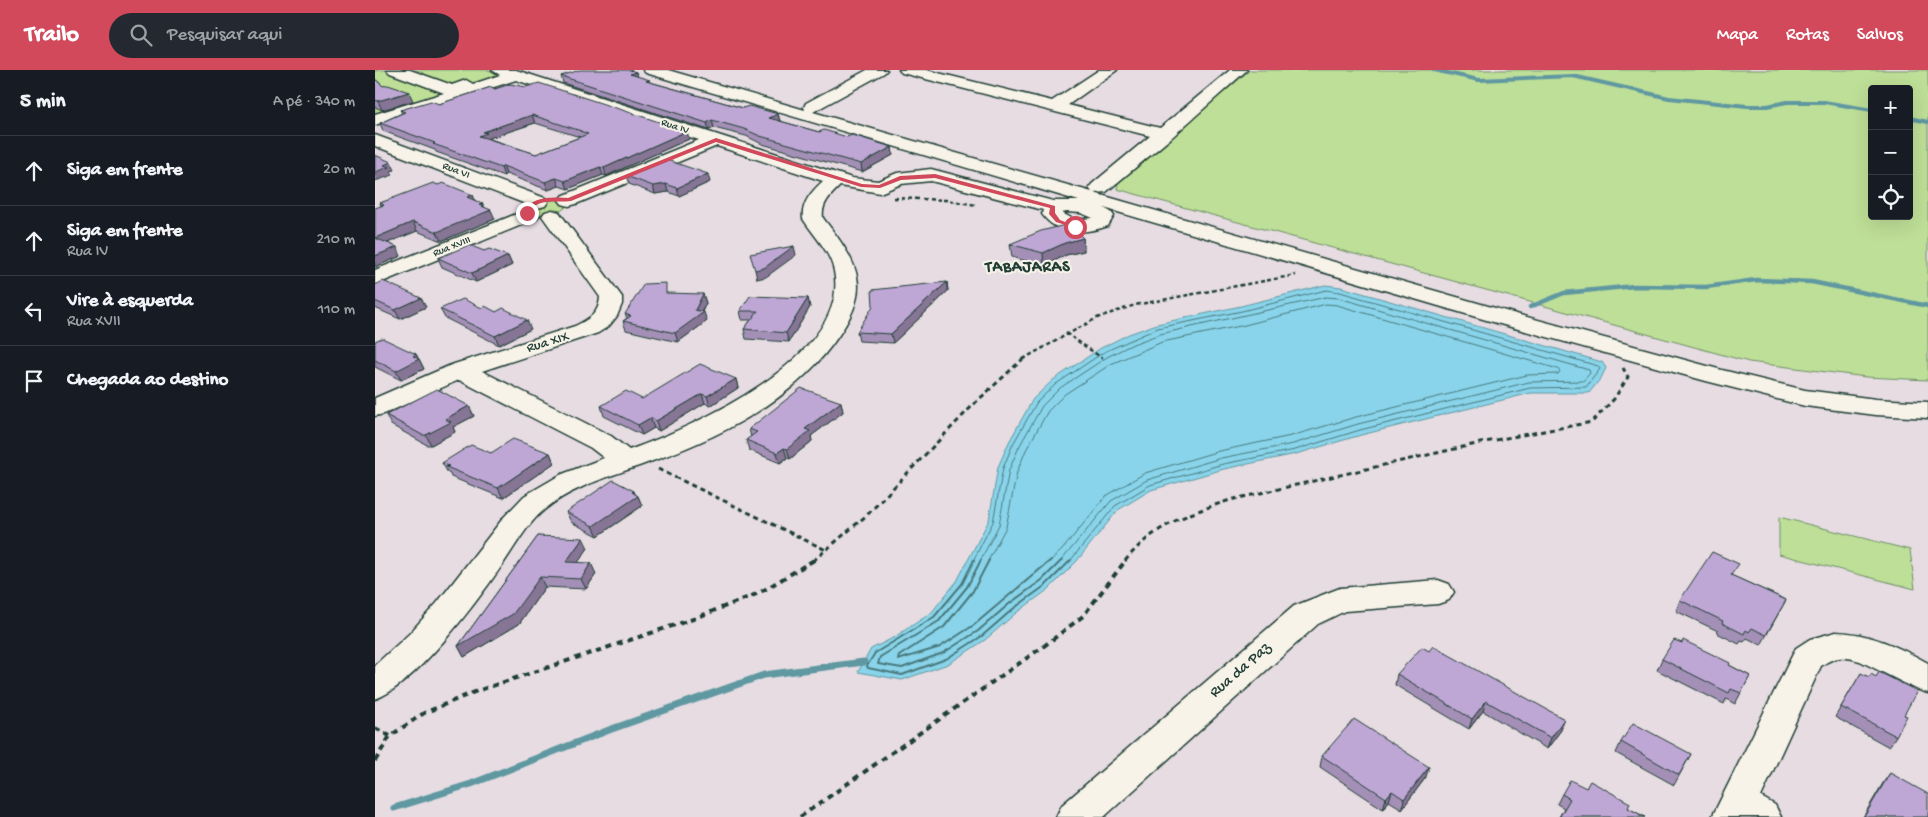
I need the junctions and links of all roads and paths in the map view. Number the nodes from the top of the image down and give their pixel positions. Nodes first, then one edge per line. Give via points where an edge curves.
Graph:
1 (395, 70) edge
2 (651, 70) edge
3 (684, 70) edge
4 (879, 70) edge
5 (907, 70) edge
6 (975, 70) edge
7 (1109, 70) edge
8 (1239, 70) edge
9 (508, 72) edge
10 (955, 82) junction
11 (1055, 106) junction
12 (812, 107) junction
13 (375, 120) edge
14 (1165, 134) junction
15 (375, 140) edge
16 (716, 140) junction
17 (837, 178) junction
18 (1086, 188) junction
19 (890, 198) dead end
20 (981, 206) dead end
21 (1053, 207) dead end
22 (547, 208) junction
23 (1301, 274) dead end
24 (375, 278) edge
25 (1066, 333) junction
26 (1102, 358) dead end
27 (1618, 365) dead end
28 (460, 370) junction
29 (1717, 370) junction
30 (1928, 392) edge
31 (375, 408) edge
32 (1928, 410) edge
33 (630, 459) junction
34 (826, 550) junction
35 (1438, 592) dead end
36 (1928, 679) edge
37 (375, 685) edge
38 (375, 728) edge
39 (390, 736) junction
40 (375, 761) edge
41 (1744, 813) edge
42 (800, 817) edge
43 (1076, 817) edge

1 - 9 street via 452,90
2 - 18 street
3 - 12 street
4 - 12 street
5 - 10 street
6 - 10 street
7 - 11 street
8 - 14 street
9 - 13 street
9 - 16 street, Rua IV
10 - 11 street
11 - 14 street
12 - 18 street
14 - 18 street
15 - 22 street, Rua VI
16 - 17 street, Rua IV
16 - 22 street, Rua XVIII
17 - 21 street, Rua IV via 877,187 897,179 931,175
17 - 33 street via 811,208 813,219 843,262 846,276 843,305 825,339 792,373 731,416
18 - 29 street via 1489,313
19 - 20 path via 946,200
22 - 24 street, Rua XVIII
22 - 28 street, Rua XIX via 611,297 610,311 593,326 577,333
23 - 25 path via 1135,304
25 - 26 path
25 - 34 path via 1019,361 867,515
27 - 42 path via 1625,369 1628,377 1615,400 1592,422 1485,442 1230,500 1193,512 1162,528 1139,544 1083,616
28 - 31 street, Rua XIX
28 - 33 street
29 - 30 street via 1841,387
29 - 32 street via 1805,398
33 - 34 path
33 - 37 street via 556,489 532,505 436,628
34 - 39 path via 812,562 759,593 693,619 477,691 424,713
35 - 43 street, Rua da Paz via 1340,600 1306,614
36 - 41 street via 1860,647 1838,645 1816,650 1808,657
38 - 39 path
39 - 40 path

